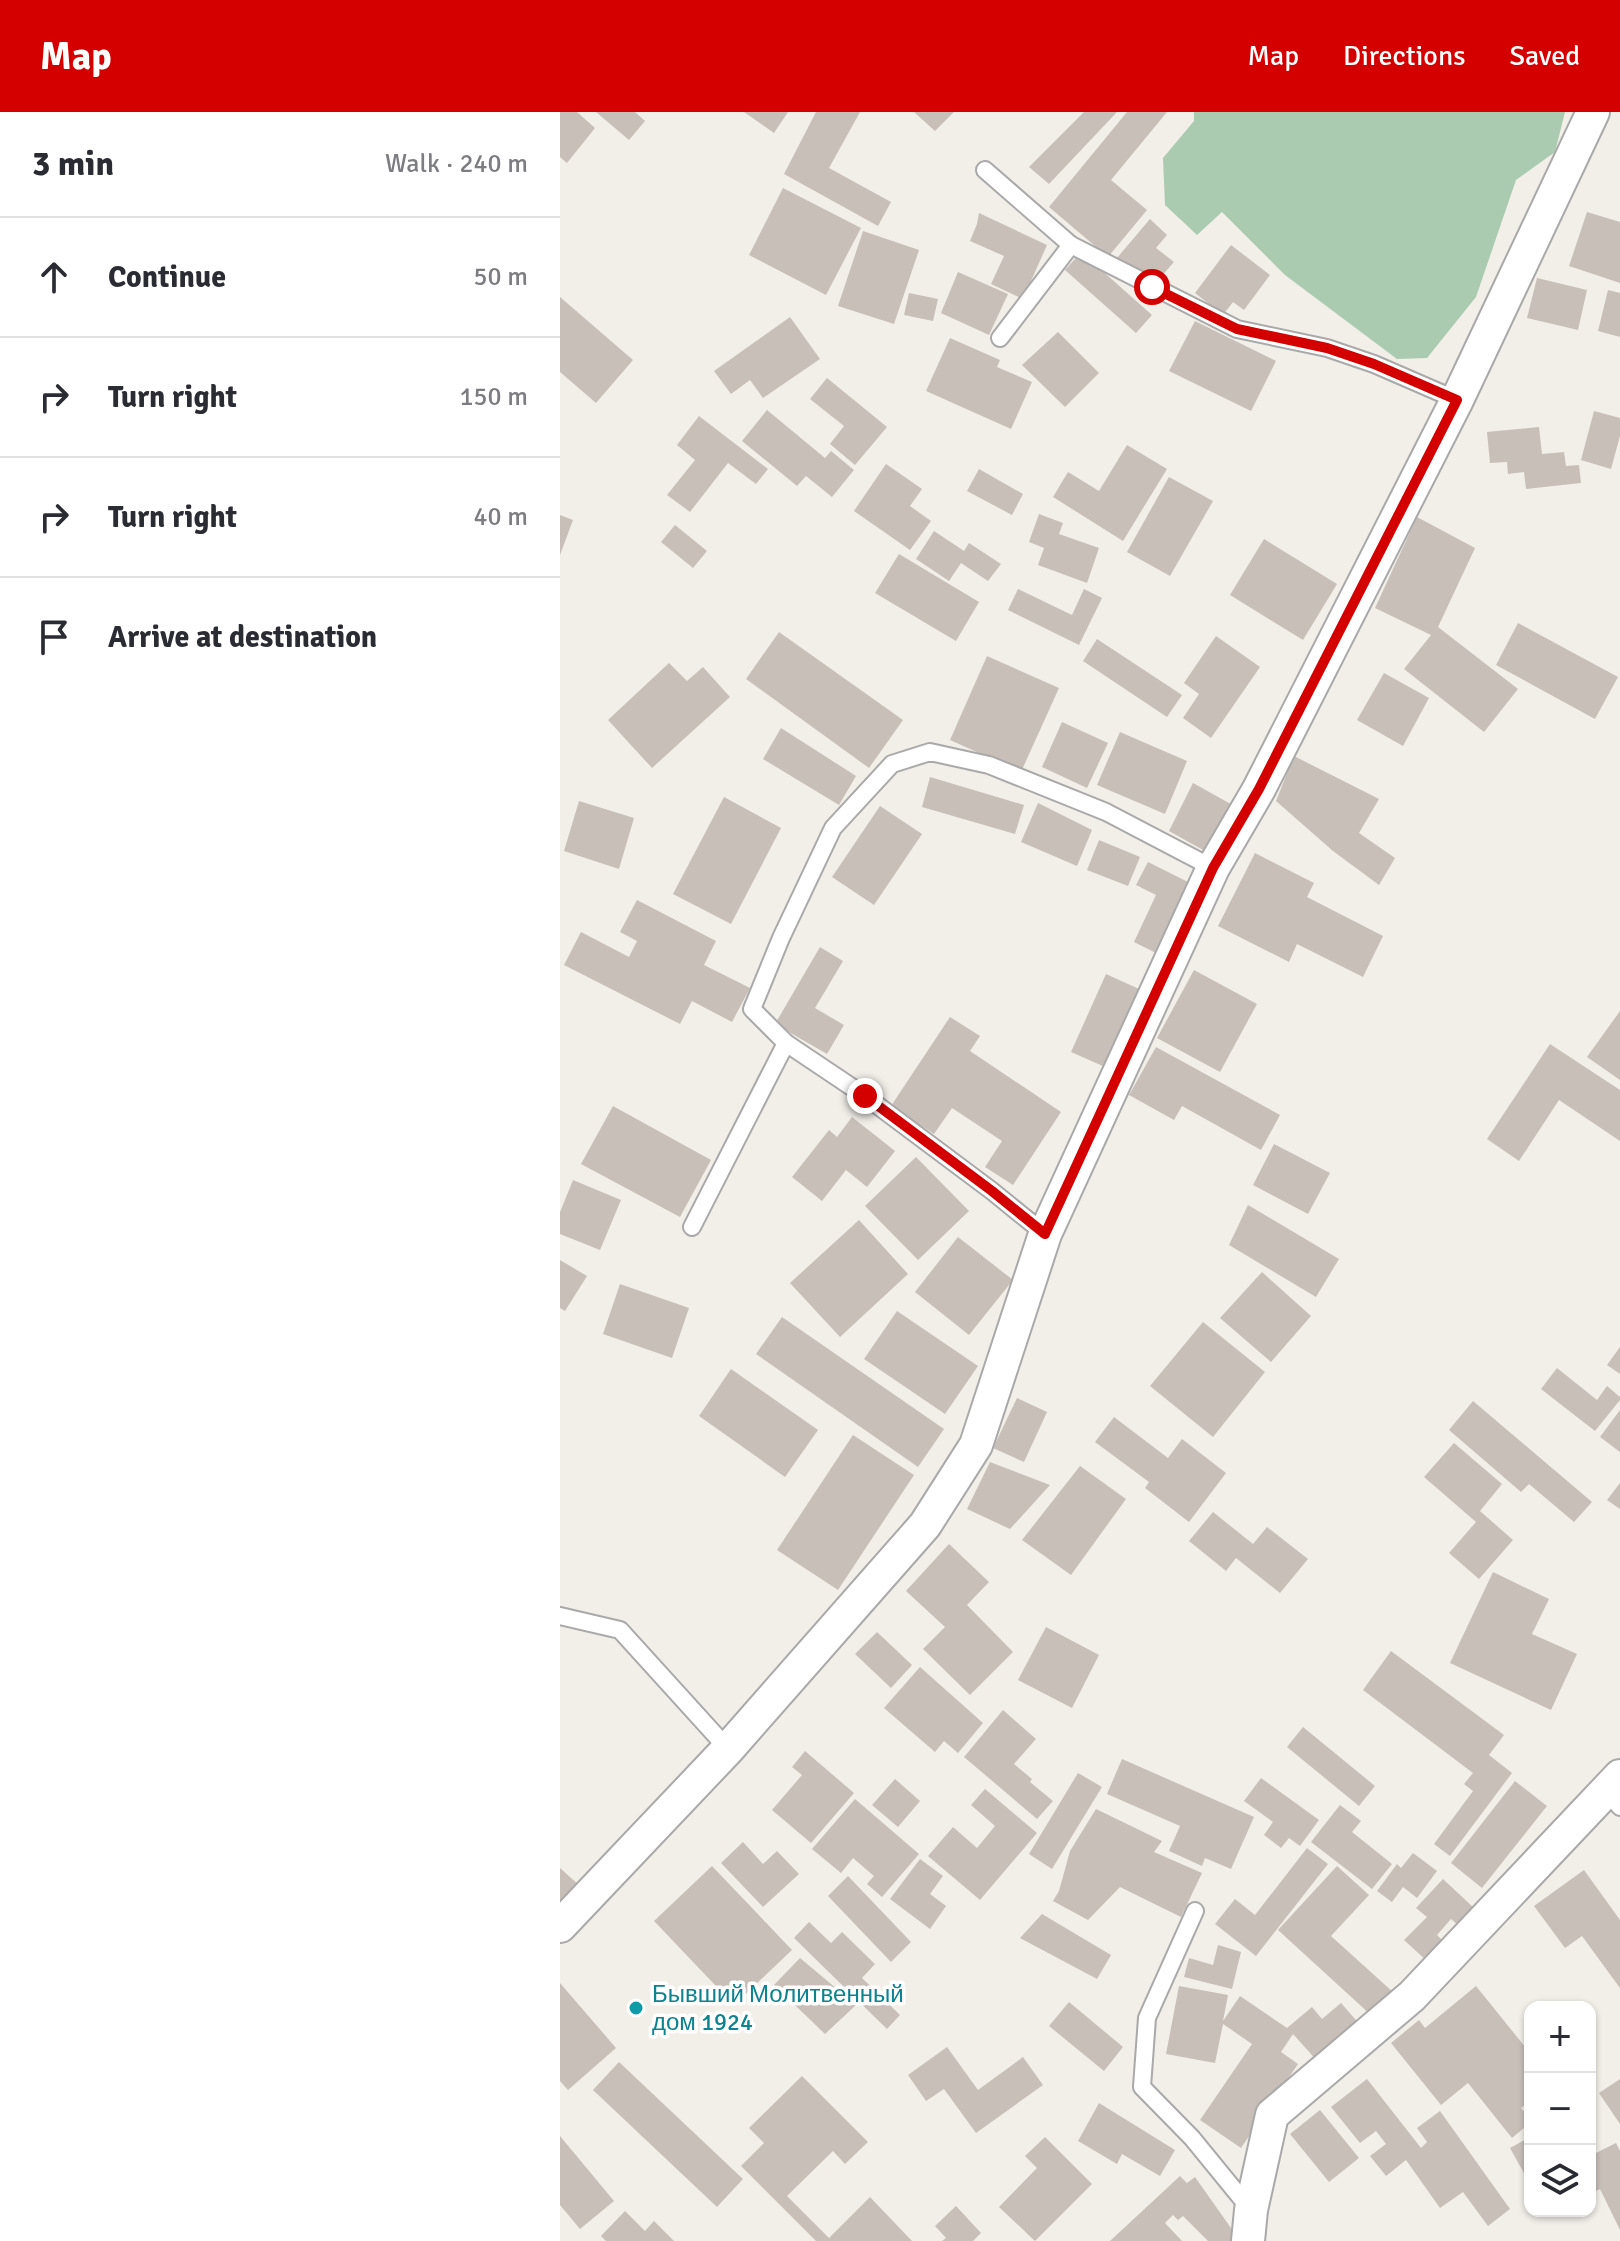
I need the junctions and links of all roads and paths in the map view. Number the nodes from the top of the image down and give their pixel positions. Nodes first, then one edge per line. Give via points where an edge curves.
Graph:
1 (1593, 112) edge
2 (985, 170) dead end
3 (1071, 245) junction
4 (1000, 338) dead end
5 (1457, 400) junction
6 (1213, 868) junction
7 (786, 1043) junction
8 (692, 1227) dead end
9 (1045, 1234) junction
10 (560, 1616) edge
11 (728, 1749) junction
12 (1616, 1791) edge
13 (1195, 1911) dead end
14 (560, 1926) edge
15 (1250, 2226) edge

1 - 5 street
2 - 3 lane
3 - 4 lane
3 - 5 lane via 1237,329 1327,348
5 - 6 street via 1259,789
6 - 7 lane via 1106,812 989,765 930,752 892,764 833,828 752,1009
6 - 9 street
7 - 8 lane
7 - 9 lane
9 - 11 street via 976,1445 925,1525
10 - 11 lane via 620,1630
11 - 14 street
12 - 15 street via 1412,1996 1272,2115
13 - 15 lane via 1147,2018 1142,2087 1192,2138

